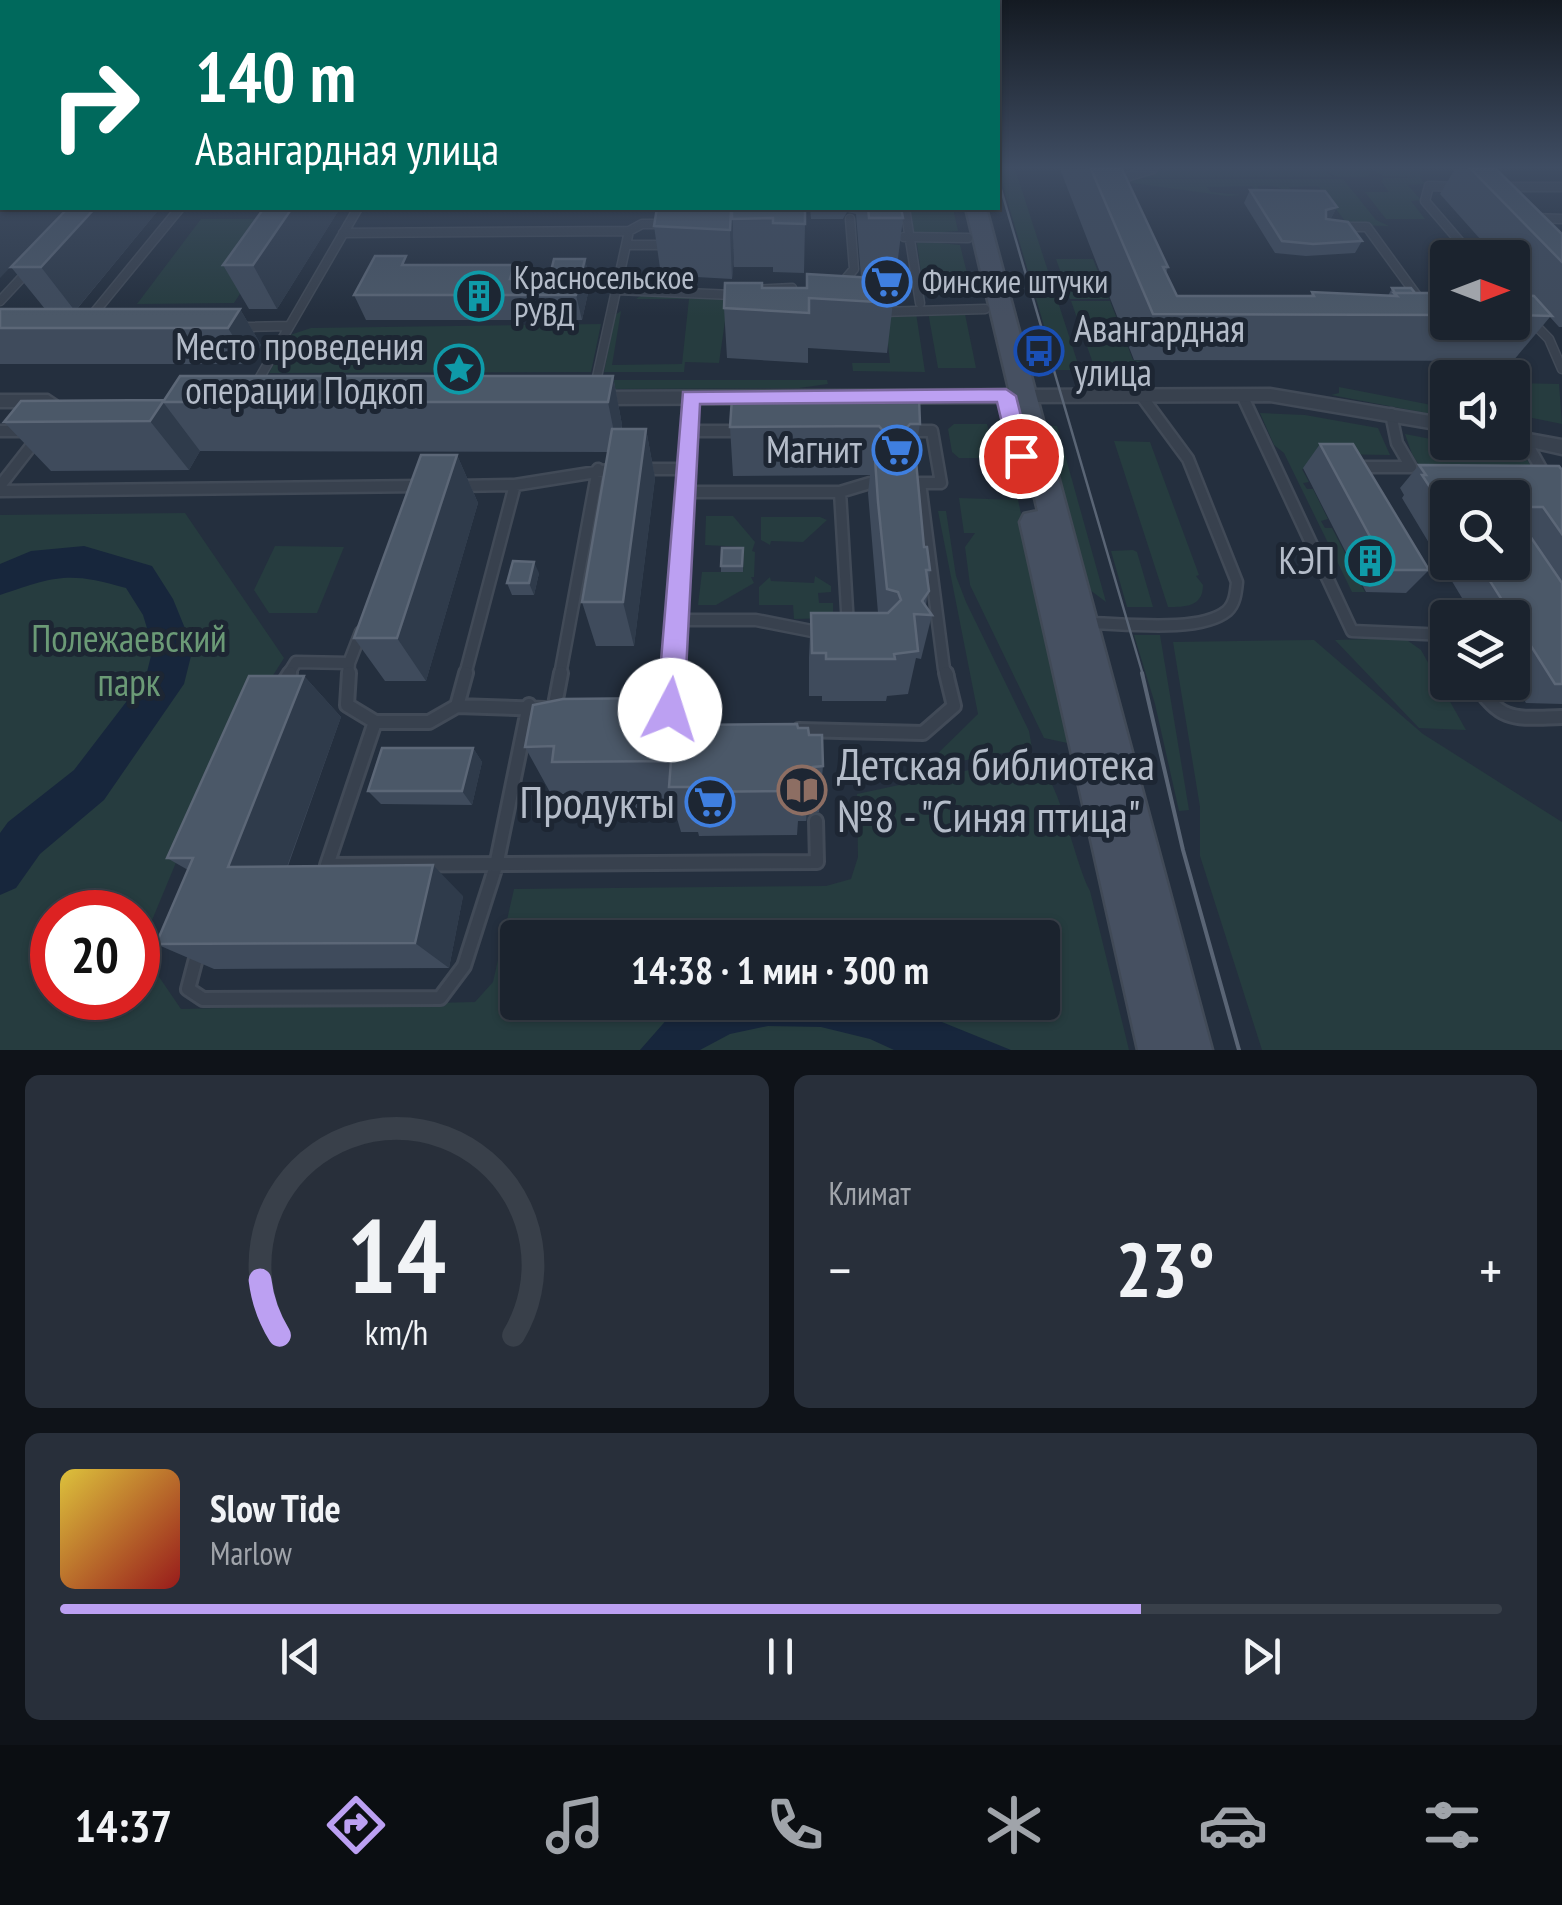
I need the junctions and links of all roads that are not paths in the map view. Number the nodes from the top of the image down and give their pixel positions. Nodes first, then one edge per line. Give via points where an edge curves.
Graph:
1 (172, 218) edge
2 (352, 218) edge
3 (907, 218) edge
4 (963, 218) edge
5 (978, 218) edge
6 (1440, 218) edge
7 (1526, 218) edge
8 (850, 219) dead end
9 (1562, 219) edge
10 (676, 224) edge
11 (1326, 227) edge
12 (629, 231) junction
13 (343, 233) junction
14 (887, 236) edge
15 (910, 238) junction
16 (968, 238) junction
17 (1459, 240) edge
18 (626, 245) junction
19 (682, 245) edge
20 (37, 261) edge
21 (620, 276) junction
22 (492, 277) edge
23 (792, 288) edge
24 (617, 290) junction
25 (733, 292) junction
26 (840, 298) edge
27 (0, 301) edge
28 (920, 302) dead end
29 (734, 307) edge
30 (984, 309) junction
31 (878, 312) edge
32 (1429, 312) edge
33 (1530, 322) edge
34 (289, 326) junction
35 (226, 327) edge
36 (98, 330) edge
37 (1550, 339) junction
38 (1562, 339) edge
39 (1562, 370) edge
40 (1140, 394) junction
41 (1015, 395) junction
42 (1242, 395) junction
43 (255, 397) edge
44 (690, 397) junction
45 (583, 398) joint
46 (0, 401) edge
47 (66, 401) edge
48 (1391, 414) junction
49 (1430, 422) edge
50 (0, 431) edge
51 (689, 431) junction
52 (764, 431) edge
53 (895, 431) edge
54 (1530, 440) edge
55 (1562, 447) edge
56 (1530, 454) edge
57 (1344, 467) edge
58 (598, 468) junction
59 (686, 469) junction
60 (870, 483) edge
61 (902, 483) edge
62 (920, 483) junction
63 (515, 485) junction
64 (416, 486) junction
65 (0, 489) edge
66 (1555, 489) edge
67 (685, 492) junction
68 (840, 492) junction
69 (410, 504) edge
70 (678, 620) junction
71 (1081, 622) junction
72 (363, 628) edge
73 (1430, 634) edge
74 (349, 663) junction
75 (276, 696) edge
76 (1485, 700) edge
77 (529, 705) junction
78 (458, 706) junction
79 (651, 710) edge
80 (670, 710) junction
81 (554, 711) junction
82 (574, 711) edge
83 (1562, 717) edge
84 (374, 722) junction
85 (684, 722) edge
86 (789, 730) edge
87 (816, 822) dead end
88 (496, 866) junction
89 (204, 928) edge
90 (1160, 1050) edge
91 (1190, 1050) edge

1 - 36 lane via 80,330
2 - 13 lane
3 - 15 lane
4 - 16 main road
5 - 41 main road
6 - 17 lane
7 - 9 lane
8 - 26 lane via 854,268 839,285
10 - 12 lane via 642,224
11 - 32 lane via 1367,227
12 - 13 lane
12 - 18 lane
13 - 34 lane
14 - 15 lane
15 - 16 lane
15 - 28 lane
16 - 30 main road
18 - 19 lane
18 - 21 lane
20 - 27 lane
21 - 22 lane
21 - 24 lane
23 - 25 lane
24 - 25 lane
24 - 45 lane
25 - 29 lane
30 - 31 lane
30 - 41 main road
33 - 37 lane
34 - 35 lane
34 - 43 lane
37 - 38 lane
37 - 39 lane
40 - 41 street
40 - 42 street
40 - 71 lane via 1188,459 1237,582 1236,597 1228,610 1202,622
41 - 44 street
41 - 71 main road
41 - 90 main road
42 - 48 street
42 - 73 lane via 1352,631
44 - 45 street
44 - 51 lane
46 - 47 street
48 - 49 street
48 - 57 lane via 1411,467
50 - 65 lane via 43,431
51 - 52 lane
51 - 59 lane
53 - 62 lane via 932,431 941,483
54 - 55 street
56 - 66 lane
58 - 59 lane
58 - 63 lane
58 - 81 lane
59 - 67 lane
60 - 68 lane
61 - 62 lane
62 - 86 lane via 935,643 954,706 923,733
63 - 64 lane
63 - 78 lane
64 - 65 lane
64 - 69 lane
67 - 68 lane
67 - 70 lane
68 - 70 lane via 849,636 756,620
70 - 80 lane
71 - 91 main road
72 - 74 lane
74 - 75 lane via 296,662
74 - 84 lane via 348,705
76 - 83 lane via 1504,717
77 - 78 lane
77 - 81 lane
77 - 88 lane
78 - 84 lane via 429,722
79 - 80 lane
80 - 85 lane
81 - 82 lane
84 - 88 lane via 327,865
87 - 88 lane via 816,862
88 - 89 lane via 464,966 440,998 195,997 188,989

